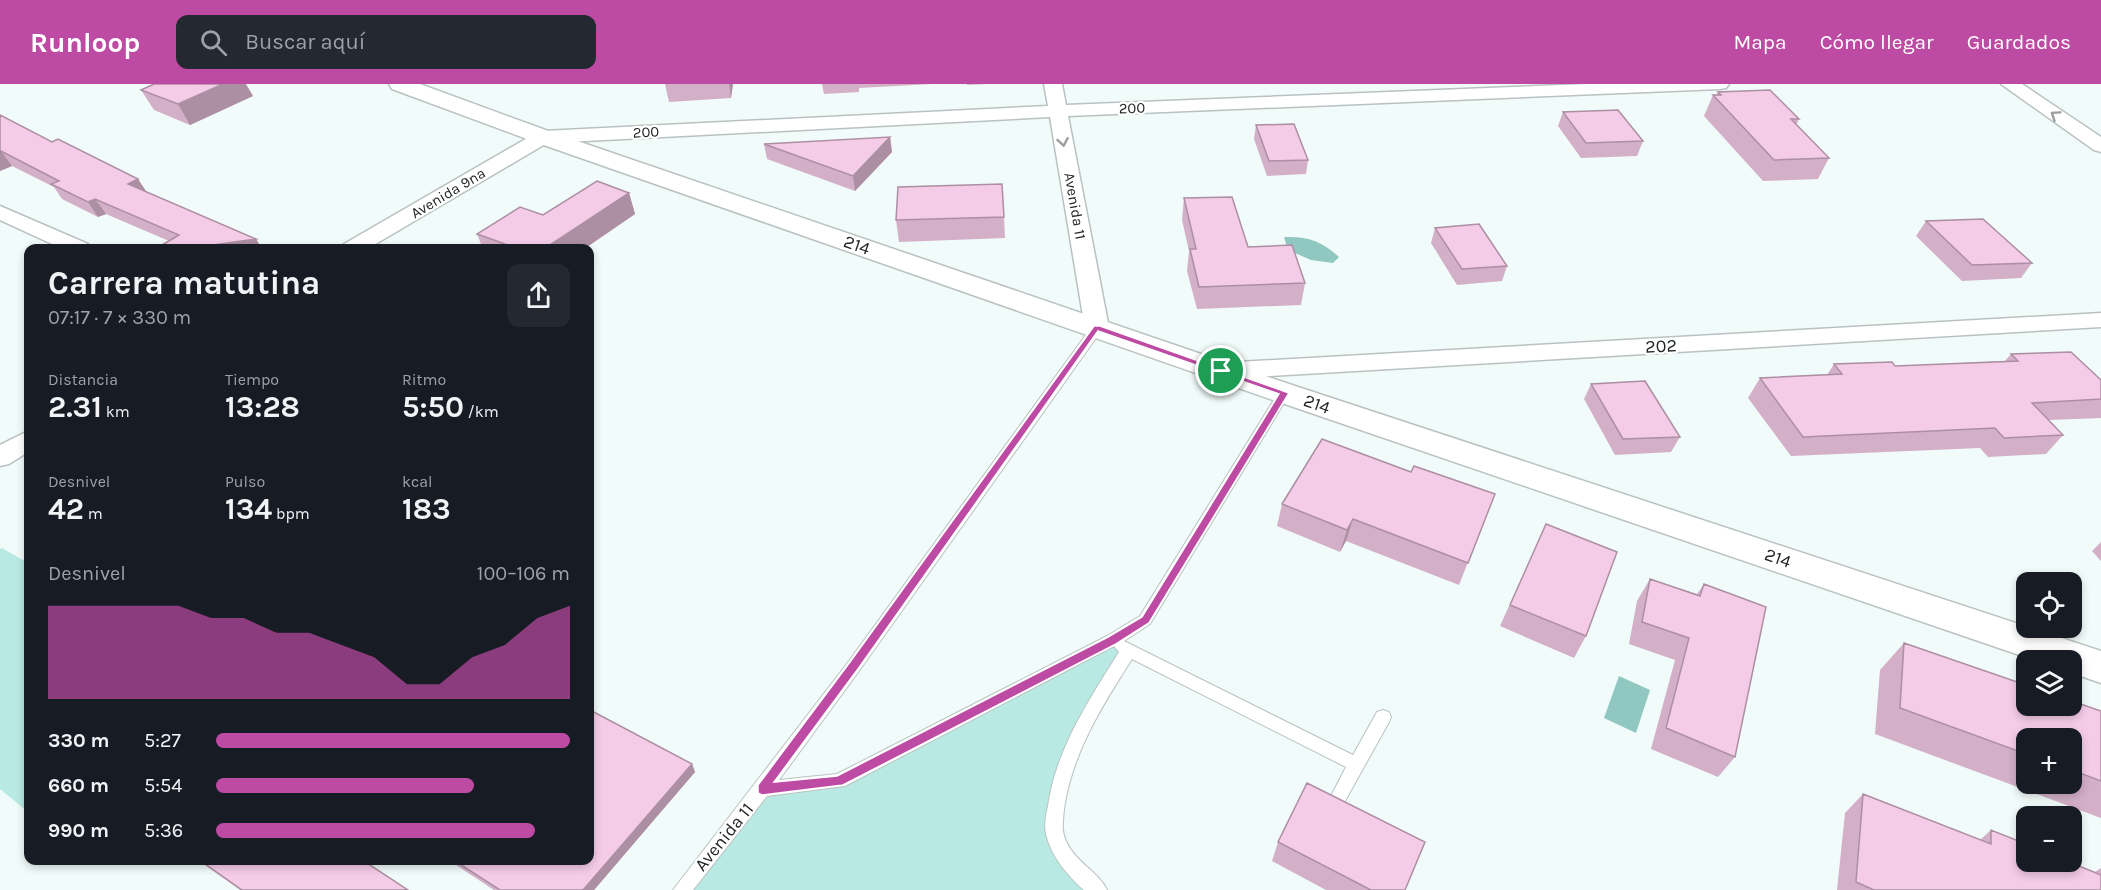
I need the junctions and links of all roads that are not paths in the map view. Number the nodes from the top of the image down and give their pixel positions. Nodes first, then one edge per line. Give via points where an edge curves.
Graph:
1 (400, 84) edge
2 (1053, 84) edge
3 (1720, 84) edge
4 (2010, 84) edge
5 (1058, 111) junction
6 (543, 137) junction
7 (2101, 146) edge
8 (0, 212) edge
9 (69, 244) edge
10 (361, 244) edge
11 (2101, 320) edge
12 (1097, 328) junction
13 (1221, 371) junction
14 (1284, 393) junction
15 (24, 442) edge
16 (0, 457) edge
17 (1112, 640) junction
18 (1129, 650) junction
19 (2101, 666) edge
20 (1383, 717) dead end
21 (1356, 764) junction
22 (762, 789) junction
23 (1339, 796) edge
24 (682, 890) edge
25 (1098, 890) edge

1 - 6 street, 214
2 - 5 street, Avenida 11
3 - 5 street, 200
7 -> 4 street
5 - 6 street, 200
5 -> 12 street, Avenida 11
6 - 10 street, Avenida 9na
6 - 12 street, 214
8 - 9 street
11 - 13 street, 202
12 - 13 street, 214
12 - 22 lane
13 - 14 street, 214
14 - 17 lane, Avenida 11 via 1145,620
14 - 19 street, 214
15 - 16 street
17 - 18 lane
17 - 22 lane, Avenida 11 via 839,781
18 - 21 lane
18 - 25 lane via 1068,758 1056,796 1053,832 1063,854 1082,878
20 - 21 lane
21 - 23 lane
22 - 24 lane, Avenida 11

